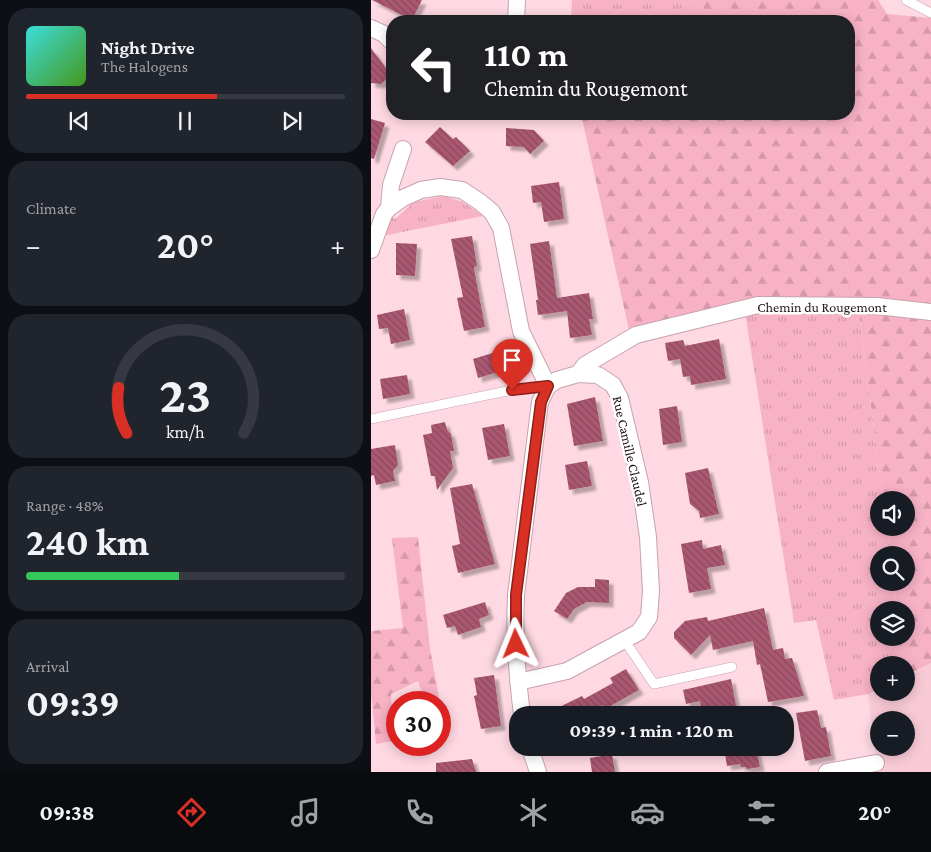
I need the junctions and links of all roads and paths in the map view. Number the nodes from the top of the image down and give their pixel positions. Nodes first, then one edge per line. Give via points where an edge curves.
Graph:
1 (517, 0) edge
2 (906, 0) edge
3 (931, 13) edge
4 (517, 15) edge
5 (371, 28) edge
6 (386, 36) edge
7 (403, 149) dead end
8 (389, 208) junction
9 (371, 250) edge
10 (931, 312) edge
11 (578, 374) junction
12 (548, 386) junction
13 (371, 419) edge
14 (625, 641) junction
15 (732, 666) dead end
16 (518, 682) junction
17 (521, 706) edge
18 (533, 756) edge
19 (877, 763) dead end
20 (538, 772) edge
21 (827, 772) edge

1 - 4 street
2 - 3 lane
5 - 6 street
7 - 8 street via 391,185
8 - 9 street
8 - 12 street via 421,190 440,187 462,190 492,212 501,228 521,331
10 - 11 street, Chemin du Rougemont via 877,306 758,305 635,336 585,365
11 - 12 street, Rue Camille Claudel
11 - 14 street, Rue Camille Claudel via 598,375 613,385 620,398 640,482 648,537 649,617 639,632
12 - 13 lane via 512,390
12 - 16 street via 541,402 516,595
14 - 15 lane via 654,684
14 - 16 street, Rue Camille Claudel via 567,671
16 - 17 street
18 - 20 street
19 - 21 street

